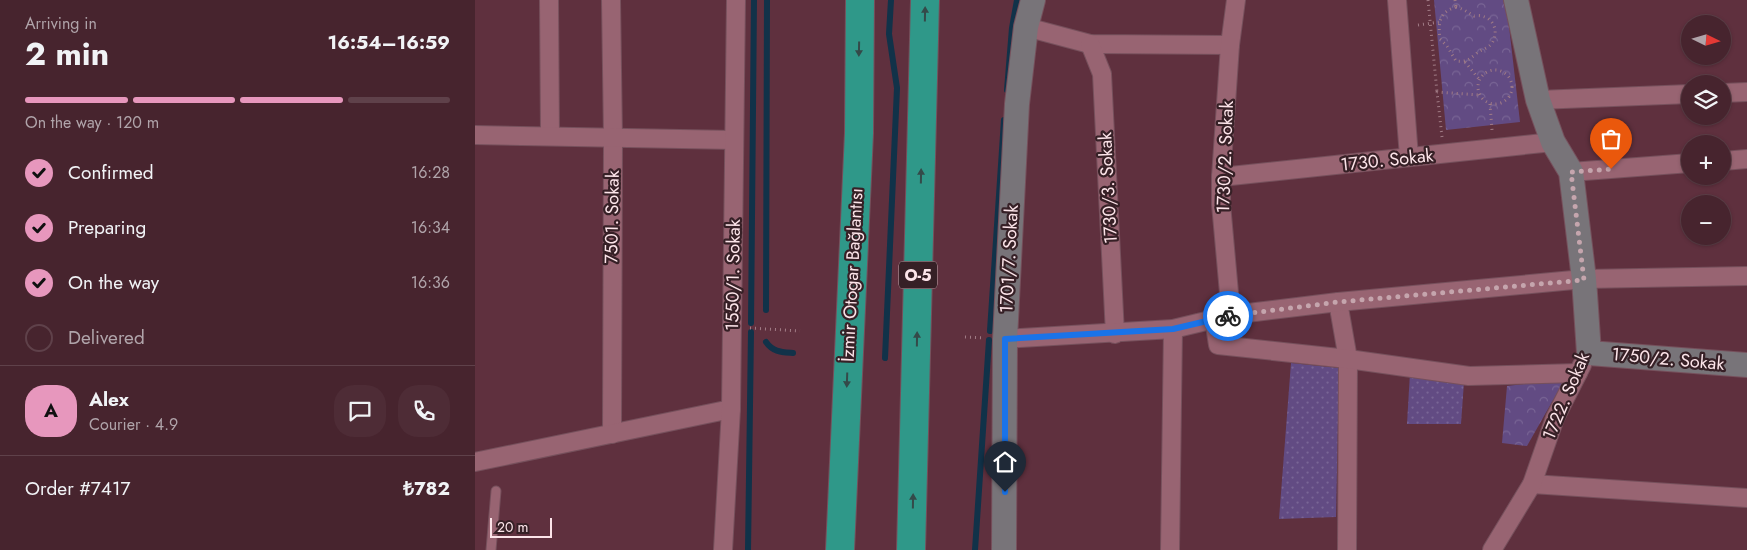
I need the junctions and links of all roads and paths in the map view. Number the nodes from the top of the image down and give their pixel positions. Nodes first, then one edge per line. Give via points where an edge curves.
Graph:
1 (549, 0) edge
2 (611, 0) edge
3 (736, 0) edge
4 (860, 0) edge
5 (925, 0) edge
6 (1033, 0) edge
7 (1397, 0) edge
8 (1428, 0) edge
9 (1455, 0) edge
10 (1516, 0) edge
11 (1242, 1) edge
12 (1456, 7) junction
13 (1026, 27) junction
14 (1090, 44) junction
15 (1230, 45) junction
16 (1465, 62) junction
17 (1479, 79) junction
18 (1437, 92) junction
19 (1747, 92) edge
20 (1731, 93) edge
21 (1681, 94) edge
22 (1479, 95) junction
23 (1538, 100) junction
24 (1489, 104) junction
25 (475, 135) edge
26 (550, 136) junction
27 (613, 138) junction
28 (734, 140) junction
29 (1553, 142) junction
30 (1493, 148) junction
31 (1443, 154) junction
32 (1409, 157) junction
33 (1747, 159) edge
34 (1731, 160) edge
35 (1681, 164) edge
36 (1571, 172) junction
37 (1221, 177) junction
38 (1747, 276) edge
39 (1584, 280) junction
40 (1338, 302) junction
41 (1223, 317) junction
42 (732, 327) junction
43 (1173, 329) junction
44 (800, 331) dead end
45 (1115, 334) junction
46 (1005, 339) junction
47 (1348, 359) junction
48 (1583, 363) junction
49 (1747, 366) edge
50 (731, 409) junction
51 (612, 434) junction
52 (475, 462) edge
53 (1532, 484) junction
54 (496, 491) dead end
55 (1747, 498) edge
56 (491, 550) edge
57 (723, 550) edge
58 (840, 550) edge
59 (911, 550) edge
60 (1005, 550) edge
61 (1170, 550) edge
62 (1347, 550) edge
63 (1492, 550) edge

1 - 26 street
2 - 27 street, 7501. Sokak
3 - 28 street, 1550/1. Sokak
4 -> 58 highway, İzmir Otogar Bağlantısı via 859,133
59 -> 5 highway, O-5
6 - 13 street, 1701/7. Sokak
7 - 32 street
8 - 18 path
9 - 12 path
10 - 23 street, 1722. Sokak
11 - 15 street, 1730/2. Sokak
12 - 16 path via 1444,12 1440,19 1440,39 1456,61
12 - 16 path via 1470,11 1474,16 1488,18 1496,33 1492,43
13 - 14 street
13 - 46 street, 1701/7. Sokak via 1017,104
14 - 15 street
14 - 45 street, 1730/3. Sokak via 1102,74
15 - 37 street, 1730/2. Sokak
16 - 17 path
17 - 22 path
17 - 24 path via 1487,72 1497,70 1510,79 1512,89 1508,98 1499,104
18 - 22 path
18 - 31 path
19 - 20 street
21 - 23 street
22 - 24 path
23 - 29 street, 1722. Sokak
24 - 30 path
25 - 26 street
26 - 27 street
27 - 28 street
27 - 51 street, 7501. Sokak
28 - 42 street, 1550/1. Sokak
29 - 30 street, 1730. Sokak
29 - 36 street, 1722. Sokak
30 - 31 street, 1730. Sokak
31 - 32 street, 1730. Sokak
32 - 37 street, 1730. Sokak
33 - 34 street
35 - 36 street
36 - 39 street, 1722. Sokak
37 - 41 street, 1730/2. Sokak
38 - 39 street
39 - 40 street
39 - 48 street, 1722. Sokak
40 - 41 street
40 - 47 street
41 - 43 street
41 - 47 street, 1730/2. Sokak via 1218,345
42 - 44 path
42 - 50 street, 1550/1. Sokak
43 - 45 street
43 - 61 street
45 - 46 street
46 - 60 street, 1701/7. Sokak
47 - 48 street via 1469,376
47 - 62 street
48 - 49 street, 1750/2. Sokak
48 - 53 street, 1722. Sokak via 1555,418
50 - 51 street
50 - 57 street, 1550/1. Sokak
51 - 52 street
53 - 55 street
53 - 63 street, 1722. Sokak
54 - 56 lane

